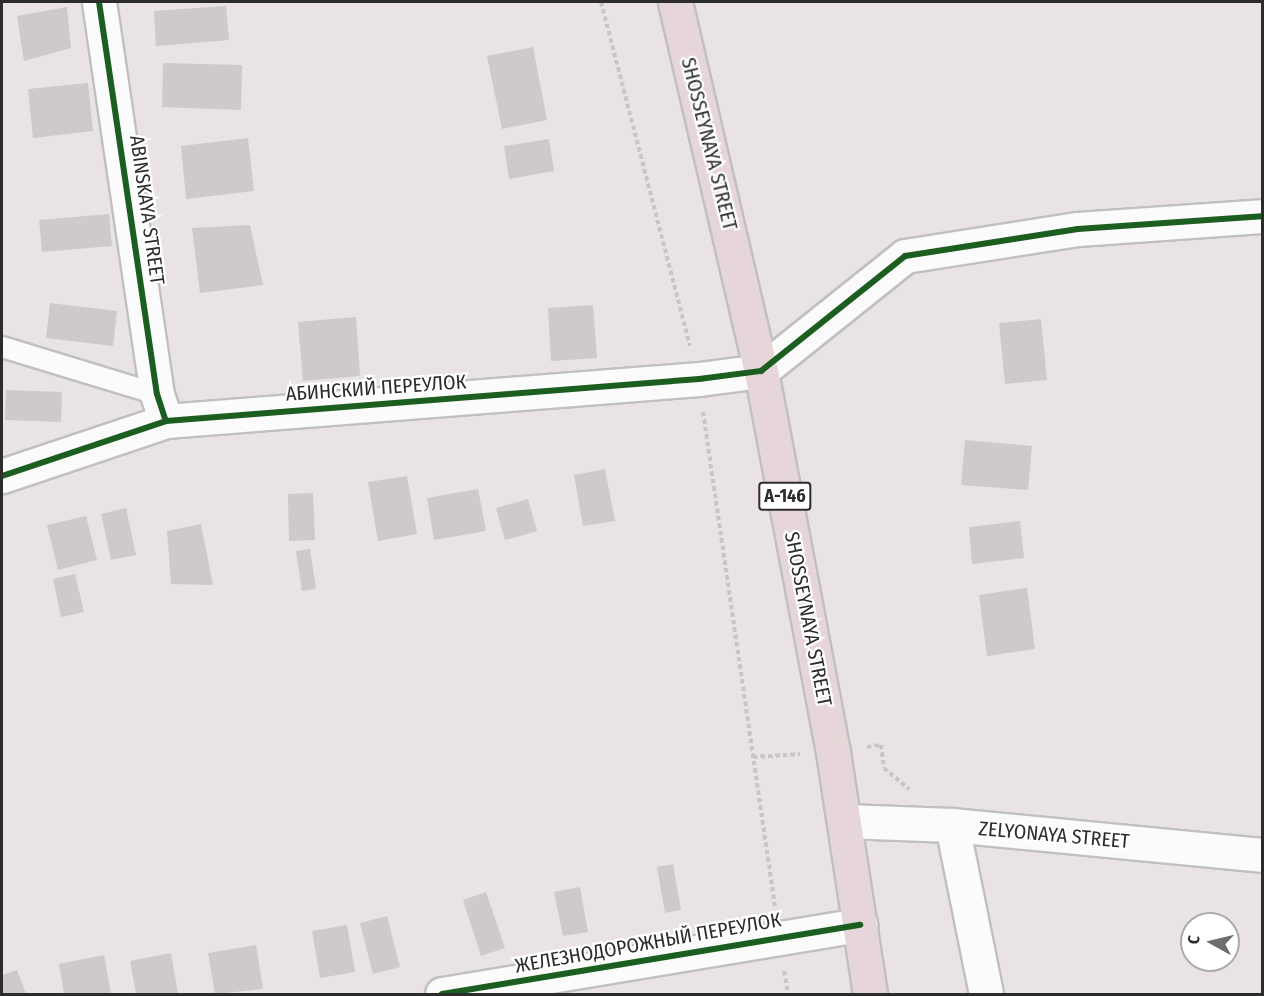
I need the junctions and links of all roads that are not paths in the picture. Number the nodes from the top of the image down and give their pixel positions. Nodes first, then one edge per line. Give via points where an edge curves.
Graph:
1 (99, 2) edge
2 (675, 2) edge
3 (1263, 216) edge
4 (2, 347) edge
5 (761, 371) junction
6 (162, 408) junction
7 (2, 476) edge
8 (845, 821) junction
9 (952, 825) junction
10 (1263, 855) edge
11 (860, 925) junction
12 (442, 994) edge
13 (870, 994) edge
14 (986, 994) edge

1 - 6 street, ABINSKAYA STREET
2 - 5 highway, SHOSSEYNAYA STREET / А-146
3 - 5 street via 1078,229 905,256
4 - 6 lane
5 - 6 street, АБИНСКИЙ ПЕРЕУЛОК via 699,379
5 - 8 highway, SHOSSEYNAYA STREET / А-146
6 - 7 street, АБИНСКИЙ ПЕРЕУЛОК
8 - 9 street, ZELYONAYA STREET
8 - 11 highway, SHOSSEYNAYA STREET / А-146
9 - 10 street, ZELYONAYA STREET
9 - 14 street
11 - 12 street, ЖЕЛЕЗНОДОРОЖНЫЙ ПЕРЕУЛОК
11 - 13 highway, SHOSSEYNAYA STREET / А-146

